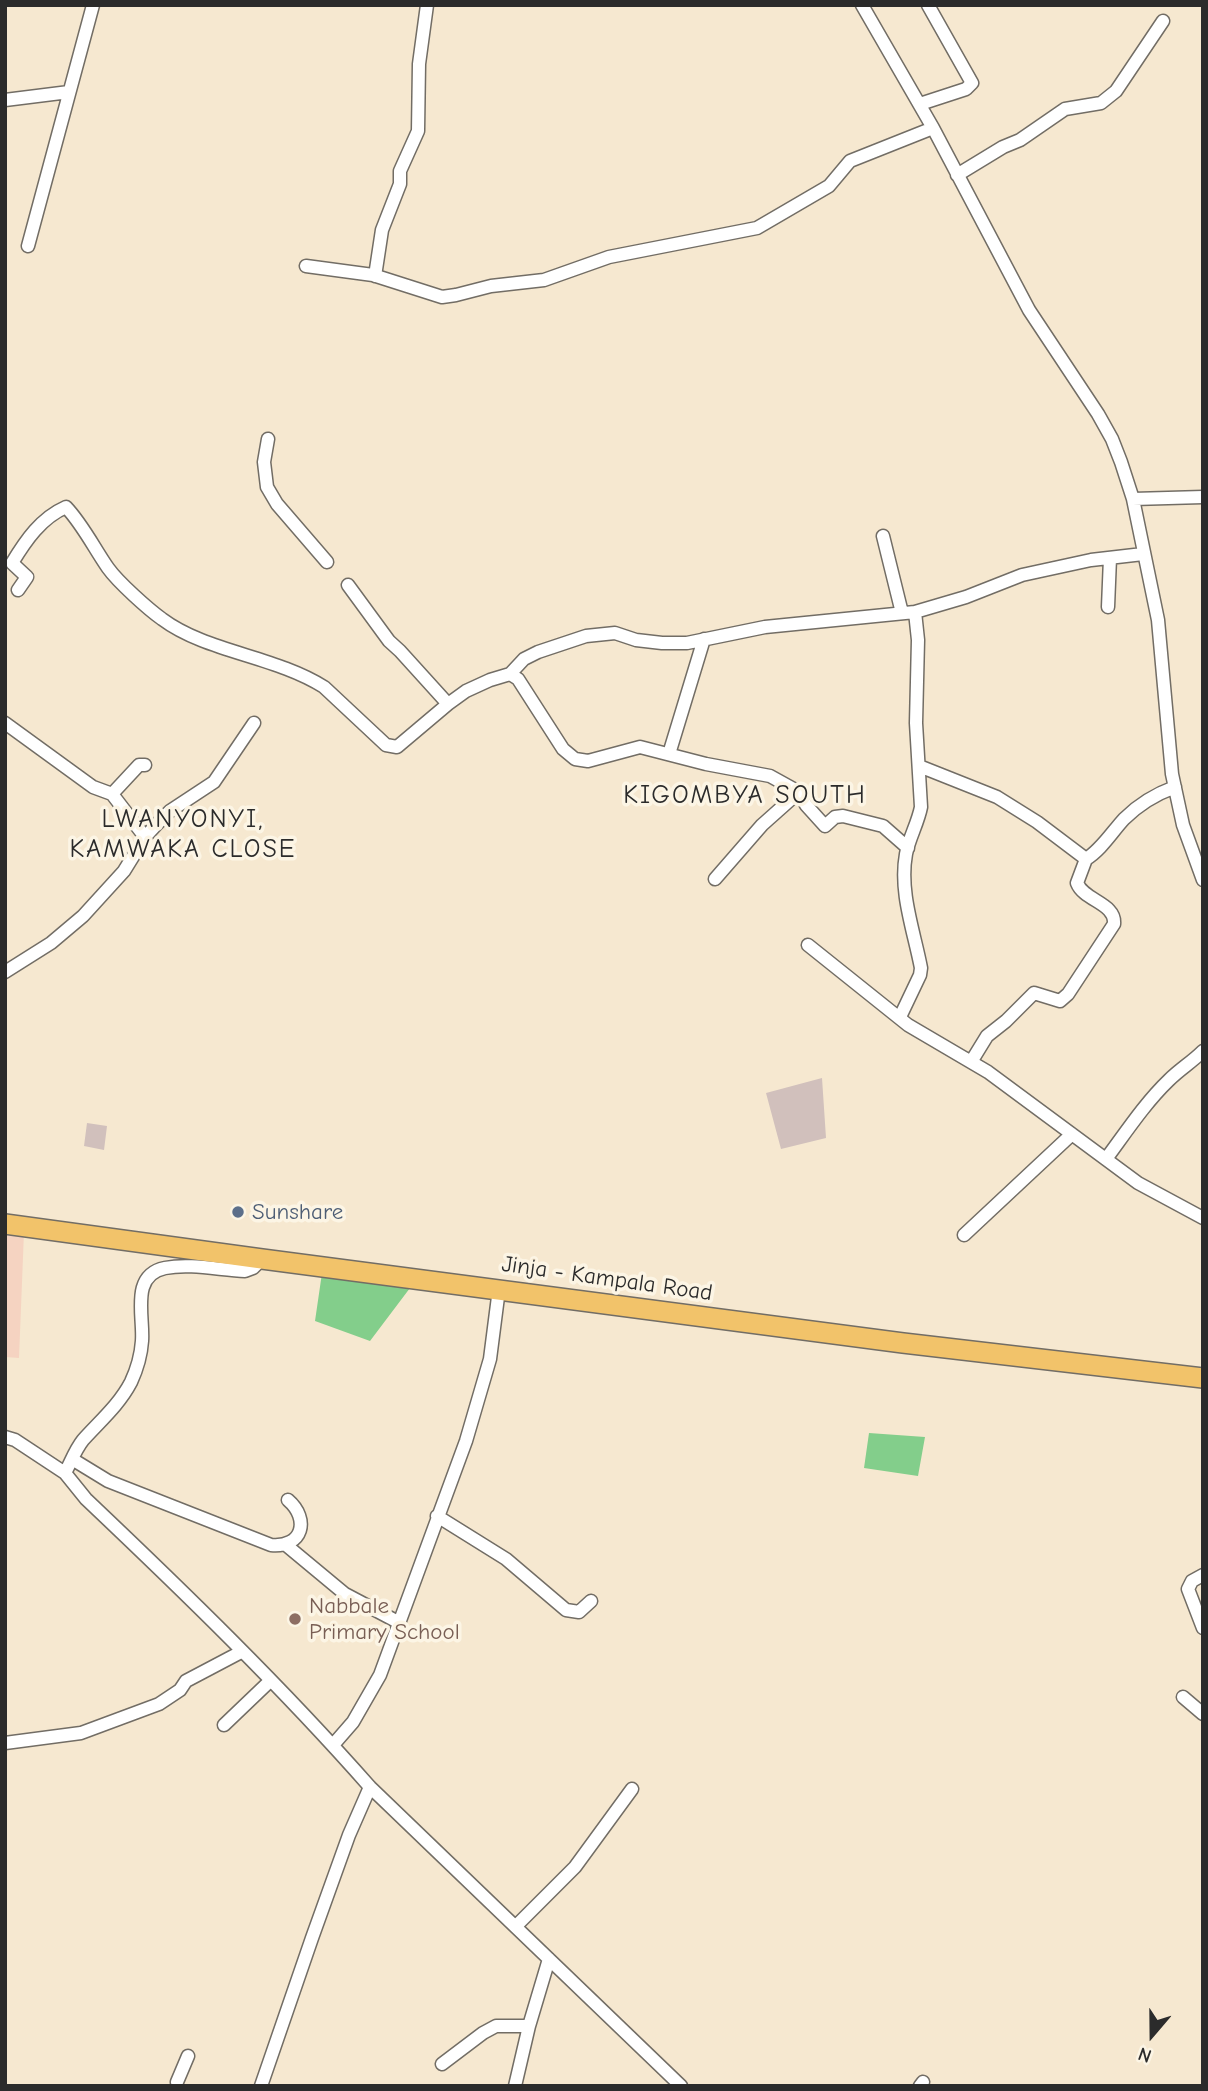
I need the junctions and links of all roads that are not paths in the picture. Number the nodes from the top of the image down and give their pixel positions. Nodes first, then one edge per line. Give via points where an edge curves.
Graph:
1 (93, 5) edge
2 (427, 5) edge
3 (862, 5) edge
4 (928, 5) edge
5 (1163, 21) dead end
6 (69, 92) junction
7 (5, 100) edge
8 (920, 104) junction
9 (933, 128) junction
10 (957, 175) junction
11 (28, 246) dead end
12 (306, 266) dead end
13 (375, 276) junction
14 (268, 439) dead end
15 (1203, 497) edge
16 (1133, 499) junction
17 (883, 536) dead end
18 (1143, 554) junction
19 (1110, 558) junction
20 (327, 562) dead end
21 (348, 585) dead end
22 (18, 590) dead end
23 (1108, 607) dead end
24 (909, 612) junction
25 (704, 639) junction
26 (510, 674) junction
27 (448, 704) junction
28 (254, 723) dead end
29 (7, 727) edge
30 (669, 754) junction
31 (145, 765) dead end
32 (919, 766) junction
33 (1175, 787) junction
34 (799, 792) junction
35 (112, 794) junction
36 (145, 837) junction
37 (908, 848) junction
38 (1086, 859) junction
39 (715, 879) dead end
40 (1203, 880) edge
41 (808, 945) dead end
42 (5, 972) edge
43 (900, 1017) junction
44 (1203, 1051) edge
45 (971, 1062) junction
46 (1072, 1135) junction
47 (1106, 1159) junction
48 (1203, 1218) edge
49 (5, 1223) edge
50 (964, 1235) dead end
51 (262, 1259) junction
52 (499, 1289) junction
53 (1203, 1378) edge
54 (5, 1437) edge
55 (72, 1459) junction
56 (65, 1473) junction
57 (288, 1500) dead end
58 (438, 1516) junction
59 (286, 1545) junction
60 (1203, 1575) edge
61 (591, 1601) dead end
62 (398, 1622) junction
63 (1203, 1628) edge
64 (241, 1651) junction
65 (270, 1681) junction
66 (1183, 1697) dead end
67 (1203, 1714) edge
68 (224, 1725) dead end
69 (5, 1743) edge
70 (333, 1745) junction
71 (370, 1787) junction
72 (632, 1788) dead end
73 (516, 1926) junction
74 (550, 1959) junction
75 (529, 2026) junction
76 (188, 2056) dead end
77 (442, 2064) dead end
78 (177, 2082) dead end
79 (261, 2086) edge
80 (515, 2086) edge
81 (681, 2086) edge

1 - 6 street
2 - 13 street via 419,64 418,131 382,230
3 - 8 street
4 - 8 street via 972,83 967,89
5 - 10 street via 1106,100 1065,109
6 - 7 street
6 - 11 street
8 - 9 street
9 - 10 street
9 - 13 street via 850,161 829,186 757,228 609,257 544,280 456,295 434,295
10 - 16 street via 1029,310 1112,439
12 - 13 street
14 - 20 street via 267,487 276,504
15 - 16 street
16 - 18 street
17 - 24 street
18 - 19 street
18 - 33 street via 1158,620
19 - 23 street
19 - 24 street via 1022,575
21 - 27 street via 388,641
22 - 27 street via 27,578 12,562 39,526 66,507 109,569 163,620 188,634 313,680 386,745 397,747
24 - 25 street via 765,627
24 - 32 street via 918,640
25 - 26 street via 662,643 603,632 550,646 524,659
25 - 30 street
26 - 27 street via 466,691
26 - 30 street via 575,759 588,761 640,747
28 - 36 street via 214,782 170,811
29 - 35 street via 93,787
30 - 34 street via 770,776
31 - 35 street via 139,765
32 - 37 street via 921,807
32 - 38 street via 998,797
33 - 38 street via 1126,817
33 - 40 street
34 - 37 street via 825,825 839,815 883,826
34 - 39 street via 762,825
35 - 36 street
36 - 42 street via 124,871 83,916
37 - 43 street via 908,910 921,968
38 - 45 street via 1077,883 1080,891 1112,912 1114,924 1068,994 1060,1001 1034,993 987,1035
41 - 43 street
43 - 45 street
44 - 47 street via 1170,1079
45 - 46 street
46 - 47 street
46 - 50 street
47 - 48 street
49 - 51 highway, Jinja - Kampala Road
51 - 52 highway, Jinja - Kampala Road
51 - 55 street via 245,1271 179,1266 163,1268 146,1279 136,1371 122,1397
52 - 53 highway, Jinja - Kampala Road
52 - 58 street via 491,1359
54 - 56 street
55 - 56 street
55 - 59 street via 108,1481 208,1522 271,1545
56 - 64 street
57 - 59 street via 301,1518 293,1542
58 - 61 street via 506,1559 566,1610 579,1612
58 - 62 street
59 - 62 street via 345,1594
60 - 63 street via 1188,1589
62 - 70 street via 366,1702
64 - 65 street
64 - 69 street via 186,1681 159,1704 81,1733
65 - 68 street
65 - 70 street
66 - 67 street
70 - 71 street
71 - 73 street
71 - 79 street
72 - 73 street via 575,1867
73 - 74 street
74 - 75 street
74 - 81 street
75 - 77 street via 496,2026
75 - 80 street
76 - 78 street

